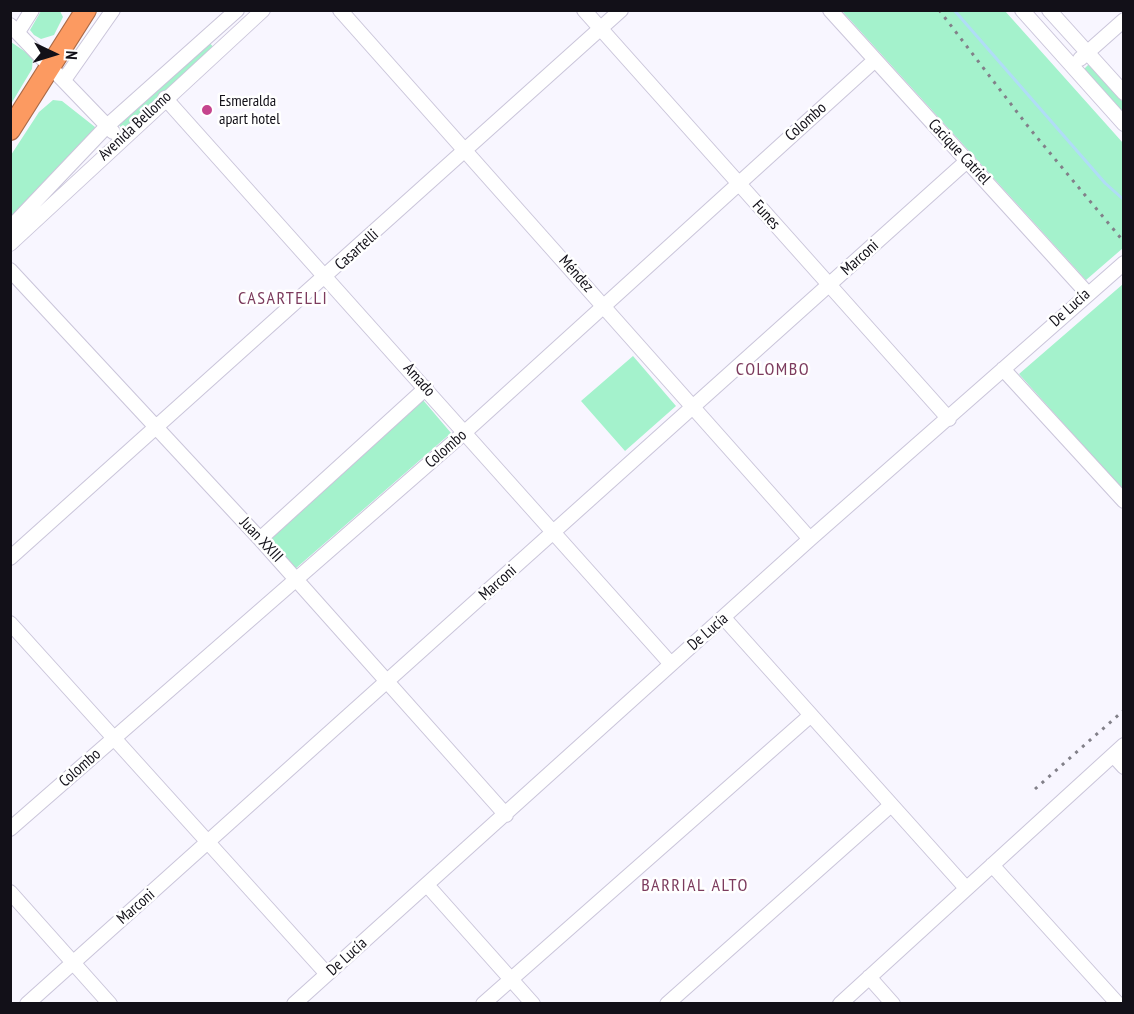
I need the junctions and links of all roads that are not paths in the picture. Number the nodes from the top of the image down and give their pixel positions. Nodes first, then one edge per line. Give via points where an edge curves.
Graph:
1 (32, 10) edge
2 (113, 10) edge
3 (237, 10) edge
4 (263, 10) edge
5 (340, 10) edge
6 (584, 10) edge
7 (621, 10) edge
8 (830, 10) edge
9 (1022, 10) edge
10 (1049, 10) edge
11 (84, 11) edge
12 (1124, 20) edge
13 (601, 28) junction
14 (14, 29) edge
15 (214, 31) junction
16 (225, 44) junction
17 (1087, 53) junction
18 (875, 60) junction
19 (1072, 66) junction
20 (58, 73) junction
21 (1124, 93) edge
22 (165, 98) junction
23 (1124, 124) edge
24 (108, 126) junction
25 (10, 130) edge
26 (120, 141) junction
27 (466, 151) junction
28 (968, 160) junction
29 (738, 184) junction
30 (10, 228) edge
31 (10, 244) edge
32 (1124, 263) edge
33 (10, 270) edge
34 (326, 278) junction
35 (830, 285) junction
36 (1087, 293) junction
37 (605, 306) junction
38 (1003, 369) junction
39 (426, 388) junction
40 (693, 407) junction
41 (949, 418) junction
42 (156, 428) junction
43 (465, 432) junction
44 (1124, 501) edge
45 (555, 532) junction
46 (260, 539) junction
47 (810, 540) junction
48 (10, 558) edge
49 (297, 579) junction
50 (724, 618) junction
51 (10, 623) edge
52 (671, 664) junction
53 (388, 681) junction
54 (811, 715) junction
55 (115, 737) junction
56 (1124, 745) edge
57 (1113, 755) junction
58 (1124, 767) edge
59 (891, 805) junction
60 (506, 815) junction
61 (10, 829) edge
62 (209, 842) junction
63 (992, 865) junction
64 (428, 885) junction
65 (966, 888) junction
66 (10, 892) edge
67 (74, 963) junction
68 (327, 974) junction
69 (869, 977) junction
70 (511, 979) junction
71 (27, 1004) edge
72 (110, 1004) edge
73 (294, 1004) edge
74 (483, 1004) edge
75 (533, 1004) edge
76 (667, 1004) edge
77 (840, 1004) edge
78 (893, 1004) edge
79 (1118, 1004) edge

1 - 14 street
2 - 20 street
3 - 15 street, Avenida Bellomo
4 - 16 street, Avenida Bellomo
5 - 27 street, Méndez
6 - 13 street, Funes
7 - 13 street, Casartelli
8 - 18 street, Cacique Catriel
9 - 19 street
10 - 17 street
11 - 20 highway
12 - 17 street
13 - 27 street, Casartelli
13 - 29 street, Funes
14 - 20 street
15 - 16 street
15 - 24 street, Avenida Bellomo
16 - 22 street, Avenida Bellomo
17 - 19 street
17 - 21 street
18 - 28 street, Cacique Catriel
18 - 29 street, Colombo
19 - 23 street
20 - 24 street
20 - 25 highway
22 - 26 street, Avenida Bellomo
22 - 34 street, Amado
24 - 26 street
24 - 30 street, Avenida Bellomo
26 - 31 street, Avenida Bellomo
27 - 34 street, Casartelli
27 - 37 street, Méndez
28 - 35 street, Marconi
28 - 36 street, Cacique Catriel
29 - 35 street, Funes
29 - 37 street, Colombo
32 - 36 street, De Lucía
33 - 42 street, Juan XXIII
34 - 39 street, Amado
34 - 42 street, Casartelli
35 - 40 street, Marconi
35 - 41 street, Funes
36 - 38 street, De Lucía
37 - 40 street, Méndez
37 - 43 street, Colombo
38 - 41 street, De Lucía
38 - 44 street
39 - 43 street, Amado
39 - 46 street
40 - 45 street, Marconi
40 - 47 street, Méndez
41 - 47 street, De Lucía
42 - 46 street, Juan XXIII
42 - 48 street, Casartelli
43 - 45 street, Amado
43 - 49 street, Colombo
45 - 52 street, Amado
45 - 53 street, Marconi
46 - 49 street, Juan XXIII
47 - 50 street, De Lucía
49 - 53 street, Juan XXIII
49 - 55 street, Colombo
50 - 52 street, De Lucía
50 - 54 street
51 - 55 street
52 - 60 street, De Lucía
53 - 60 street, Juan XXIII
53 - 62 street, Marconi
54 - 59 street
54 - 70 street
55 - 61 street, Colombo
55 - 62 street
56 - 57 street
57 - 58 street
57 - 63 street
59 - 65 street
59 - 76 street
60 - 64 street, De Lucía
62 - 67 street, Marconi
62 - 68 street
63 - 65 street
63 - 79 street
64 - 68 street, De Lucía
64 - 70 street
65 - 69 street
66 - 67 street
67 - 71 street, Marconi
67 - 72 street
68 - 73 street, De Lucía
69 - 77 street
69 - 78 street
70 - 74 street
70 - 75 street

